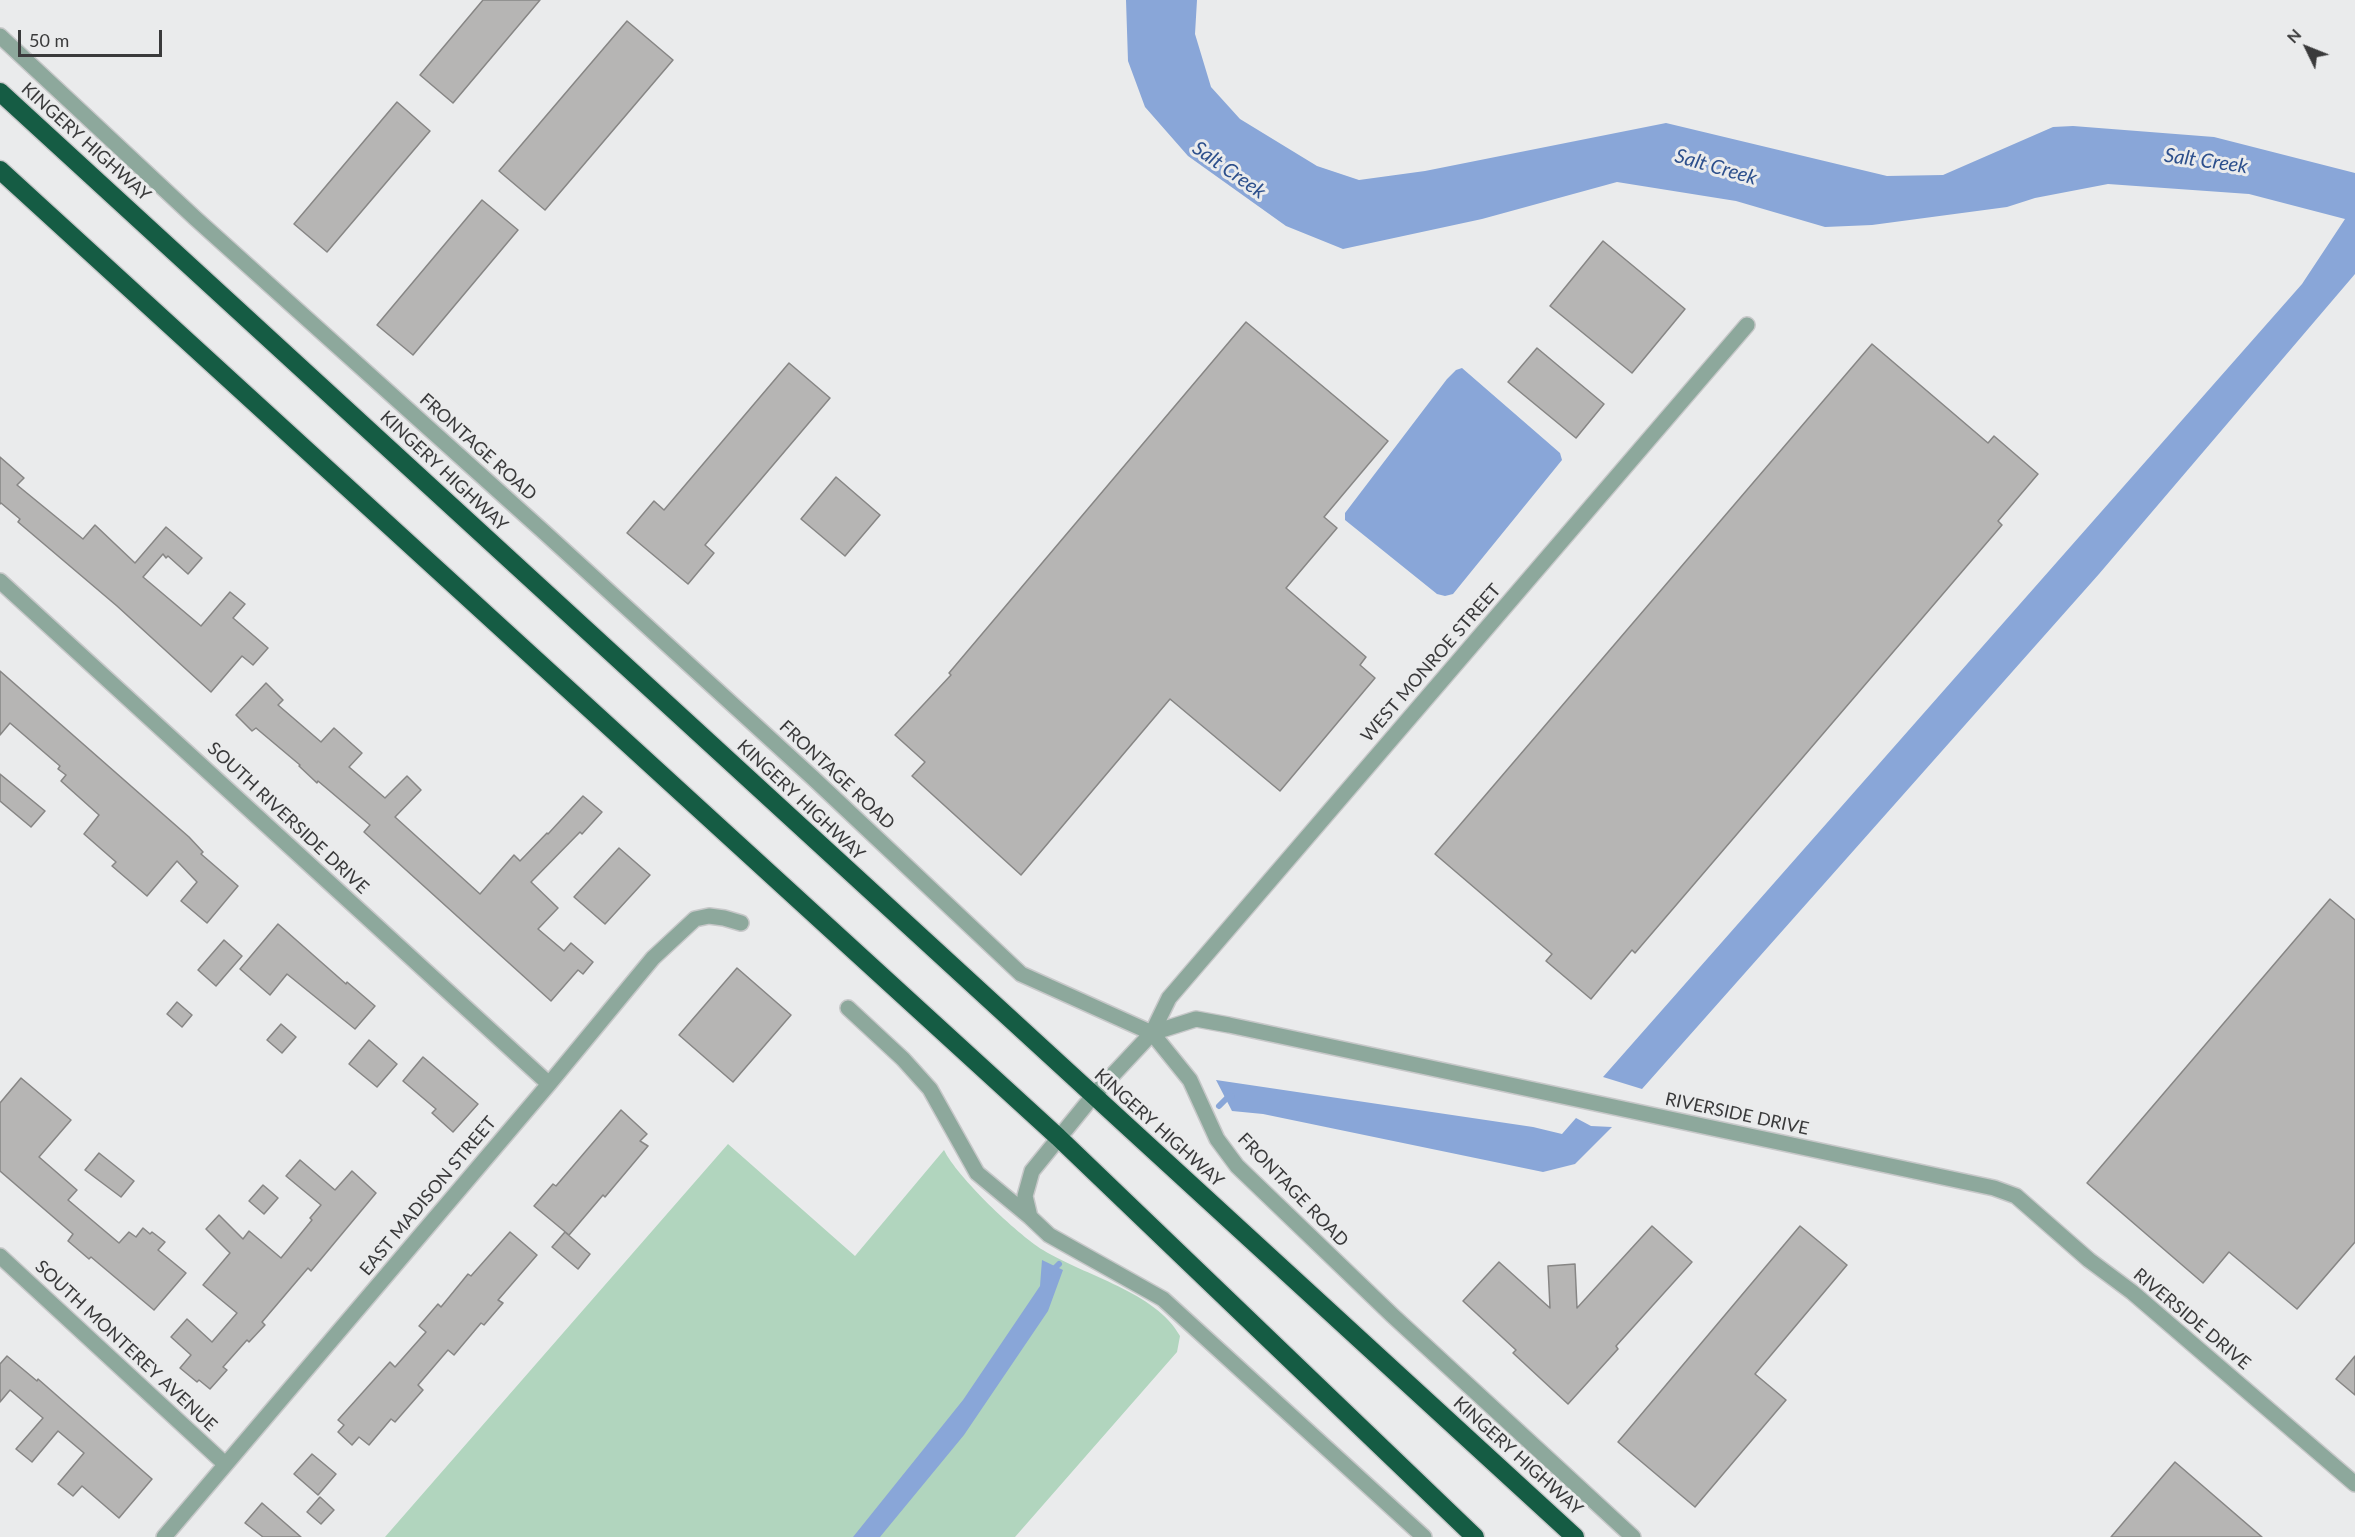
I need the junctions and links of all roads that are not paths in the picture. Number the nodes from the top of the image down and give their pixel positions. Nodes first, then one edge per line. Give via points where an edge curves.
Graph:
1 (0, 36) edge
2 (0, 92) edge
3 (0, 170) edge
4 (1747, 325) dead end
5 (0, 581) edge
6 (741, 923) dead end
7 (848, 1008) dead end
8 (1152, 1033) junction
9 (549, 1084) junction
10 (1093, 1096) junction
11 (1058, 1137) junction
12 (1030, 1217) junction
13 (0, 1256) edge
14 (225, 1464) junction
15 (2355, 1484) edge
16 (164, 1537) edge
17 (1424, 1537) edge
18 (1475, 1537) edge
19 (1575, 1537) edge
20 (1633, 1537) edge

1 - 8 street, FRONTAGE ROAD via 1021,974
2 - 10 highway, KINGERY HIGHWAY
3 - 11 highway
4 - 8 street, WEST MONROE STREET via 1169,998
5 - 9 street, SOUTH RIVERSIDE DRIVE
6 - 9 street, EAST MADISON STREET via 709,916 694,919 653,958
7 - 12 street via 930,1089 977,1173
8 - 10 street, RIVERSIDE DRIVE
8 - 15 street, RIVERSIDE DRIVE via 1196,1019 1229,1025 2016,1196
8 - 20 street, FRONTAGE ROAD via 1190,1080 1217,1139 1237,1166
9 - 14 street, EAST MADISON STREET
10 - 11 street, RIVERSIDE DRIVE
10 - 19 highway, KINGERY HIGHWAY
11 - 12 street via 1032,1171 1025,1196
11 - 18 highway
12 - 17 street via 1049,1235 1163,1299
13 - 14 street, SOUTH MONTEREY AVENUE
14 - 16 street, EAST MADISON STREET

